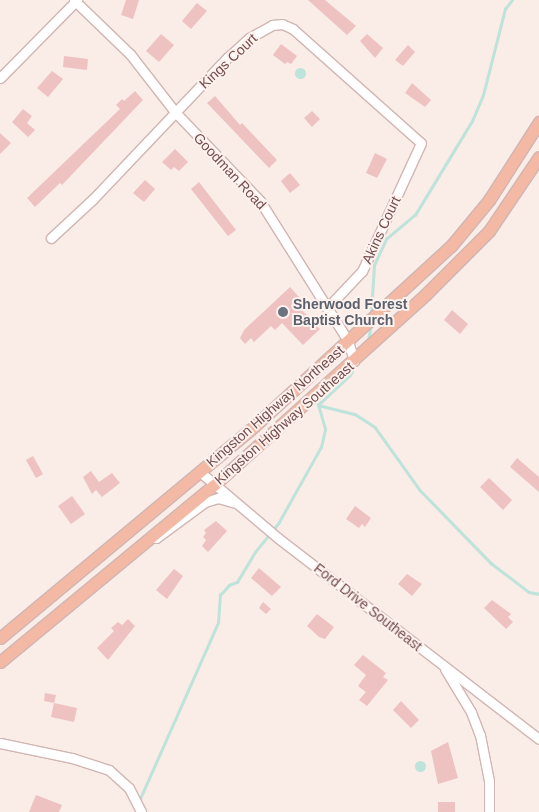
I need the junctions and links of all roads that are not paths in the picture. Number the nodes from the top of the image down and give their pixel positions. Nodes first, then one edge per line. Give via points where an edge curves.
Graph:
1 (76, 1) edge
2 (0, 78) edge
3 (176, 113) junction
4 (539, 122) edge
5 (420, 143) joint
6 (539, 157) edge
7 (51, 238) dead end
8 (327, 308) junction
9 (348, 342) junction
10 (354, 361) junction
11 (200, 472) junction
12 (214, 485) junction
13 (239, 505) junction
14 (129, 556) junction
15 (0, 638) edge
16 (0, 662) edge
17 (442, 665) junction
18 (539, 739) edge
19 (0, 743) edge
20 (141, 812) edge
21 (489, 812) edge

1 - 2 street
1 - 3 street, Goodman Road via 130,54
3 - 5 street, Kings Court via 249,38 272,25 282,24 294,29
3 - 7 street, Kings Court
3 - 8 street, Goodman Road via 260,201
4 - 9 main road, Kingston Highway Northeast via 503,180 465,231
5 - 8 street, Akins Court via 362,271
6 - 10 main road, Kingston Highway Southeast via 489,231
8 - 9 street, Goodman Road
9 - 10 street, Goodman Road
9 - 11 main road, Kingston Highway Northeast
10 - 12 main road, Kingston Highway Southeast
11 - 12 street, Ford Drive Southeast
11 - 15 main road, Kingston Highway Northeast
12 - 13 street, Ford Drive Southeast
12 - 14 main road, Kingston Highway Southeast
13 - 14 street via 218,498 204,502
13 - 17 street, Ford Drive Southeast
14 - 16 main road, Kingston Highway Southeast
17 - 18 street, Ford Drive Southeast
17 - 21 street via 480,735 489,782
19 - 20 street via 72,758 109,770 129,788

